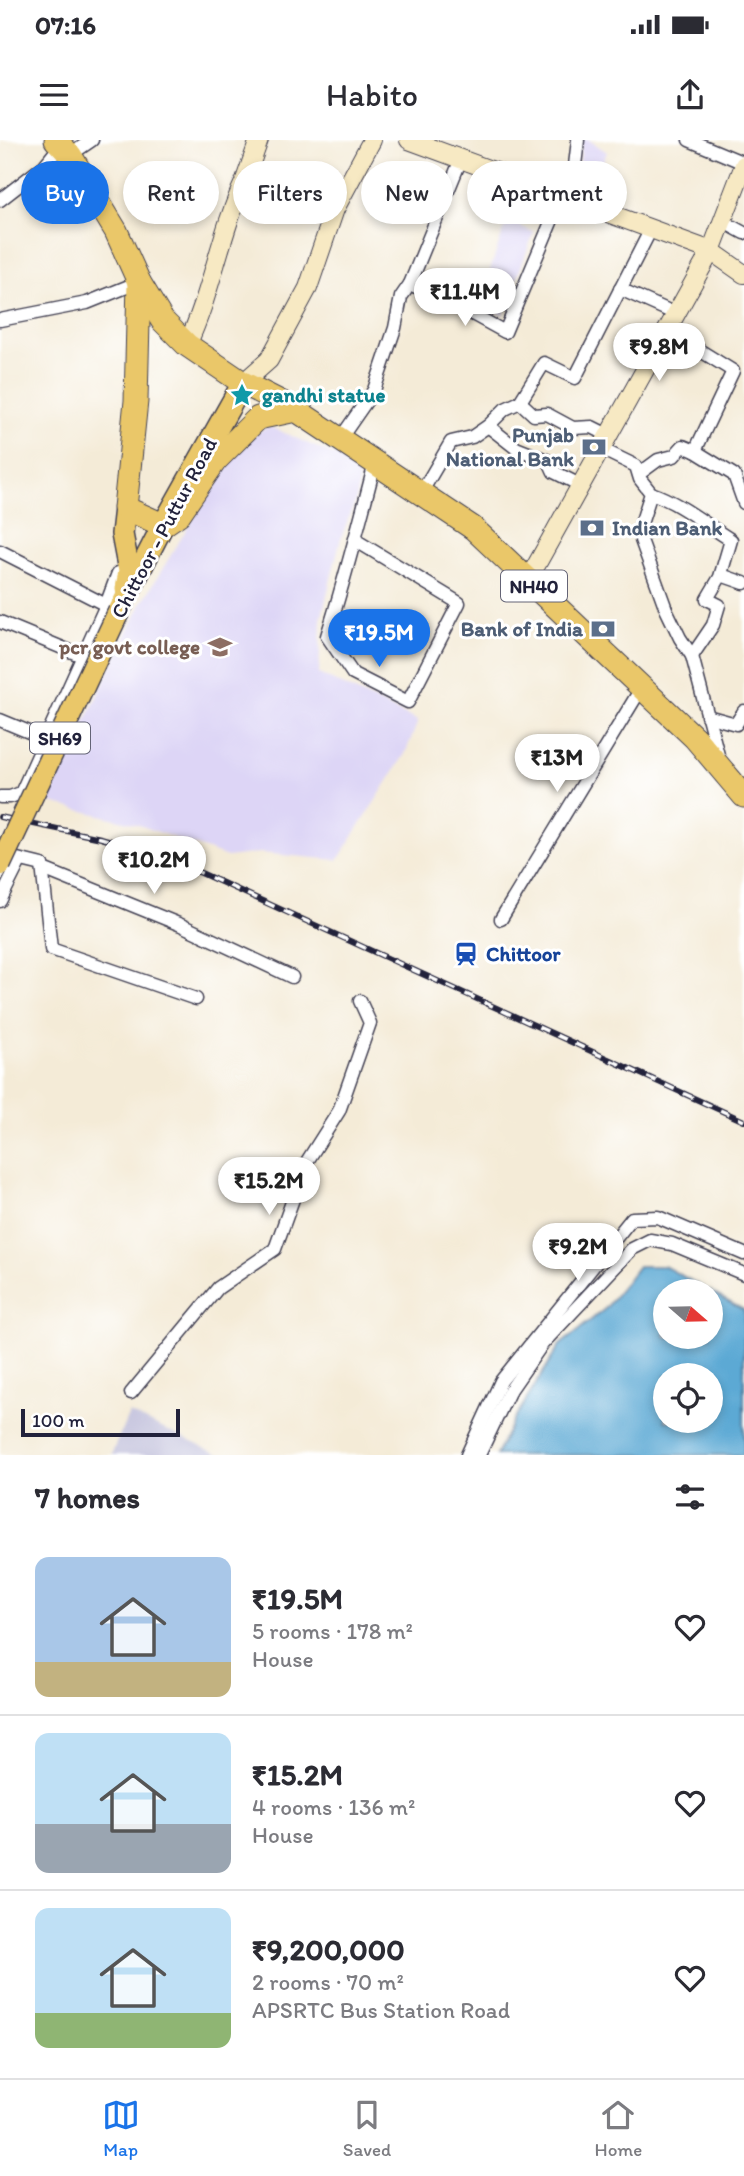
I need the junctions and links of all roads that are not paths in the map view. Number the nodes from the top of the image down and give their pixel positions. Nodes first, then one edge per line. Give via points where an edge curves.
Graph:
1 (92, 140) edge
2 (259, 140) edge
3 (372, 140) edge
4 (409, 140) edge
5 (578, 140) edge
6 (689, 140) edge
7 (62, 147) edge
8 (461, 159) junction
9 (252, 161) edge
10 (467, 161) edge
11 (574, 161) edge
12 (744, 164) edge
13 (347, 187) edge
14 (0, 200) edge
15 (233, 206) edge
16 (627, 220) edge
17 (722, 221) junction
18 (330, 224) edge
19 (554, 224) edge
20 (651, 229) junction
21 (744, 233) edge
22 (711, 251) junction
23 (744, 274) edge
24 (139, 282) junction
25 (410, 284) junction
26 (620, 289) junction
27 (0, 320) edge
28 (671, 322) junction
29 (187, 345) junction
30 (243, 383) junction
31 (520, 402) junction
32 (296, 410) junction
33 (488, 426) junction
34 (340, 439) junction
35 (605, 442) junction
36 (695, 451) junction
37 (376, 463) junction
38 (639, 474) junction
39 (580, 485) junction
40 (421, 493) junction
41 (651, 493) junction
42 (744, 503) edge
43 (125, 508) junction
44 (163, 525) junction
45 (355, 540) junction
46 (0, 551) edge
47 (135, 570) junction
48 (721, 575) junction
49 (528, 580) junction
50 (744, 583) edge
51 (116, 606) junction
52 (0, 622) edge
53 (82, 656) junction
54 (692, 656) junction
55 (642, 687) junction
56 (744, 711) edge
57 (707, 716) junction
58 (0, 720) edge
59 (46, 739) junction
60 (722, 768) junction
61 (744, 796) edge
62 (0, 797) edge
63 (0, 855) edge
64 (10, 863) edge
65 (42, 865) junction
66 (0, 901) edge
67 (501, 919) dead end
68 (292, 977) dead end
69 (196, 999) dead end
70 (360, 1001) dead end
71 (744, 1254) edge
72 (744, 1274) edge
73 (131, 1393) dead end
74 (467, 1455) edge
75 (479, 1455) edge

1 - 7 street
2 - 9 street
3 - 13 street
4 - 8 street
5 - 11 street
6 - 12 street
7 - 14 street
7 - 24 highway, NH40 via 116,231
8 - 10 street
8 - 25 street
12 - 17 street
15 - 29 street
16 - 20 street
17 - 21 street
17 - 22 street
18 - 30 street via 308,288 269,360
19 - 25 street via 505,332
20 - 22 street
20 - 26 street
22 - 23 street
22 - 28 street
24 - 27 street via 87,303
24 - 29 highway, NH40 via 162,320
24 - 43 highway, NH40 via 136,401
25 - 34 street via 401,297 374,390
26 - 28 street
26 - 31 street via 575,378 544,363
28 - 35 street
28 - 36 street via 733,371
29 - 30 highway, NH40
30 - 32 highway, NH40
30 - 44 main road, Chittoor - Puttur Road / SH69
31 - 33 street
31 - 35 street via 534,415 547,414 573,428 592,427
32 - 34 highway, NH40
32 - 44 highway via 258,418 215,461 179,514
33 - 39 street via 516,448 550,461 554,472
33 - 40 street via 451,442
34 - 37 highway, NH40
35 - 38 street via 636,466
35 - 39 street
36 - 38 street via 683,446 674,456
36 - 42 street via 734,475
37 - 40 highway, NH40
37 - 45 street
38 - 41 street
39 - 49 street
40 - 49 highway, NH40 via 473,528
41 - 48 street via 672,500 731,540
41 - 54 street via 641,540 666,609
43 - 44 highway
43 - 47 main road via 122,534
44 - 47 main road, Chittoor - Puttur Road / SH69
45 - 45 street via 459,603 408,702 353,674 327,636
46 - 51 street
47 - 51 main road, Chittoor - Puttur Road / SH69
48 - 50 street
48 - 54 street via 707,599 719,605 713,625
49 - 55 highway, NH40
51 - 53 street
51 - 64 main road, Chittoor - Puttur Road / SH69, bridge
52 - 53 street
53 - 59 street
54 - 57 street
55 - 60 highway, NH40
55 - 67 street
56 - 57 street via 736,724
57 - 60 street
58 - 59 street
59 - 62 street via 21,793
60 - 61 highway, NH40
63 - 64 street
64 - 65 street
64 - 66 street
65 - 68 street
65 - 69 street via 51,949
70 - 73 street via 370,1023 339,1111 306,1163 275,1249 218,1288
71 - 74 street via 658,1217 632,1218 501,1381
72 - 75 street via 672,1244 650,1240 632,1248 543,1343 509,1392

